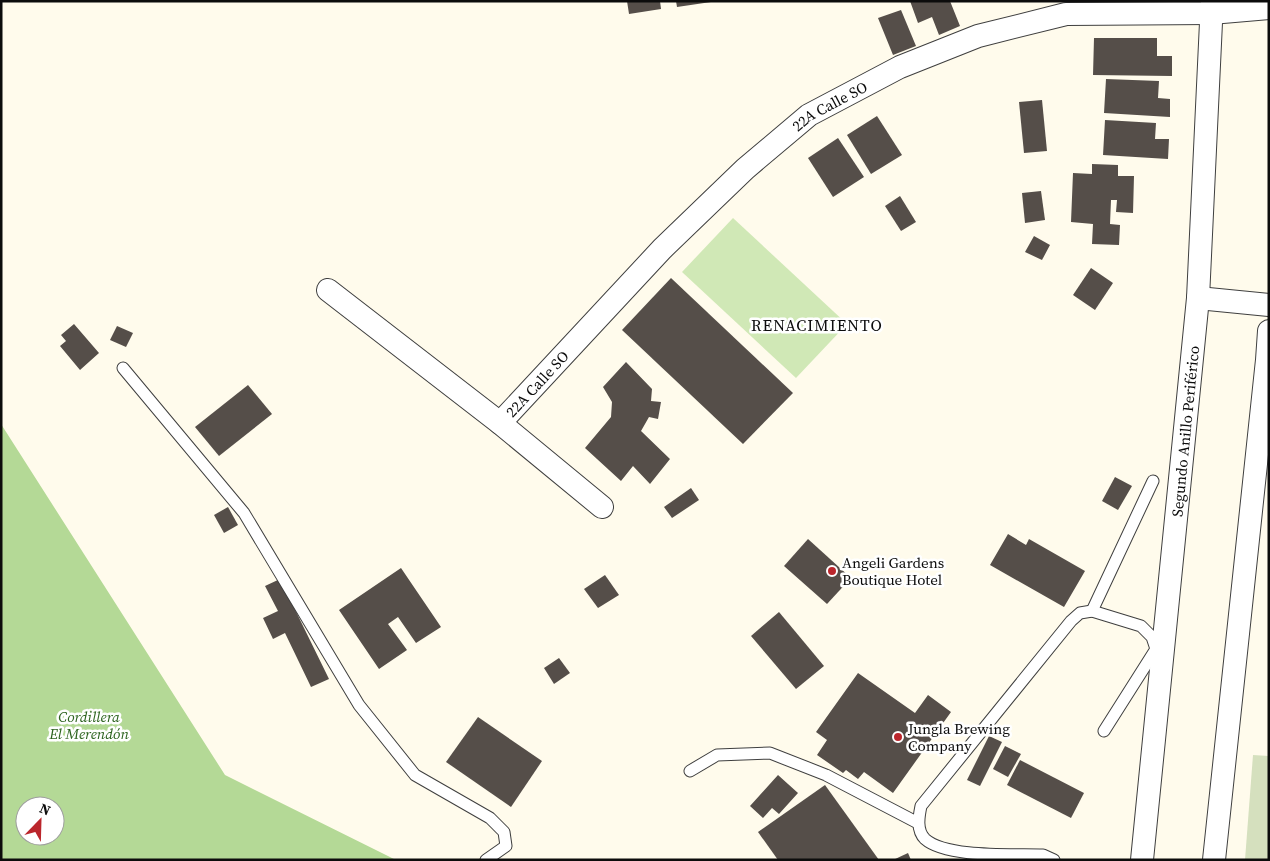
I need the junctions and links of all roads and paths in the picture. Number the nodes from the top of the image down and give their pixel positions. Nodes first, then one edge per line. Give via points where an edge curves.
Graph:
1 (1211, 7) edge
2 (1269, 8) edge
3 (328, 290) dead end
4 (1198, 298) junction
5 (1269, 305) edge
6 (1269, 331) edge
7 (123, 368) dead end
8 (500, 423) junction
9 (1154, 481) dead end
10 (602, 507) dead end
11 (1092, 611) junction
12 (1104, 731) dead end
13 (690, 771) dead end
14 (918, 823) junction
15 (486, 860) edge
16 (1054, 860) edge
17 (1142, 860) edge
18 (1214, 860) edge

1 - 2 street, 22A Calle SO
1 - 4 street, Segundo Anillo Periférico
1 - 8 street, 22A Calle SO via 1066,14 978,36 900,67 809,115 745,169 662,249
3 - 8 street
4 - 5 street
4 - 17 street, Segundo Anillo Periférico
6 - 18 street
7 - 15 lane via 244,513 359,705 415,775 490,818 504,832 506,846
8 - 10 street
9 - 11 lane
11 - 12 lane via 1141,626 1152,637 1156,649
11 - 14 lane via 1080,613 1065,628 921,806
13 - 14 lane via 717,755 770,753 826,776
14 - 16 lane via 924,838 944,850 1043,856

